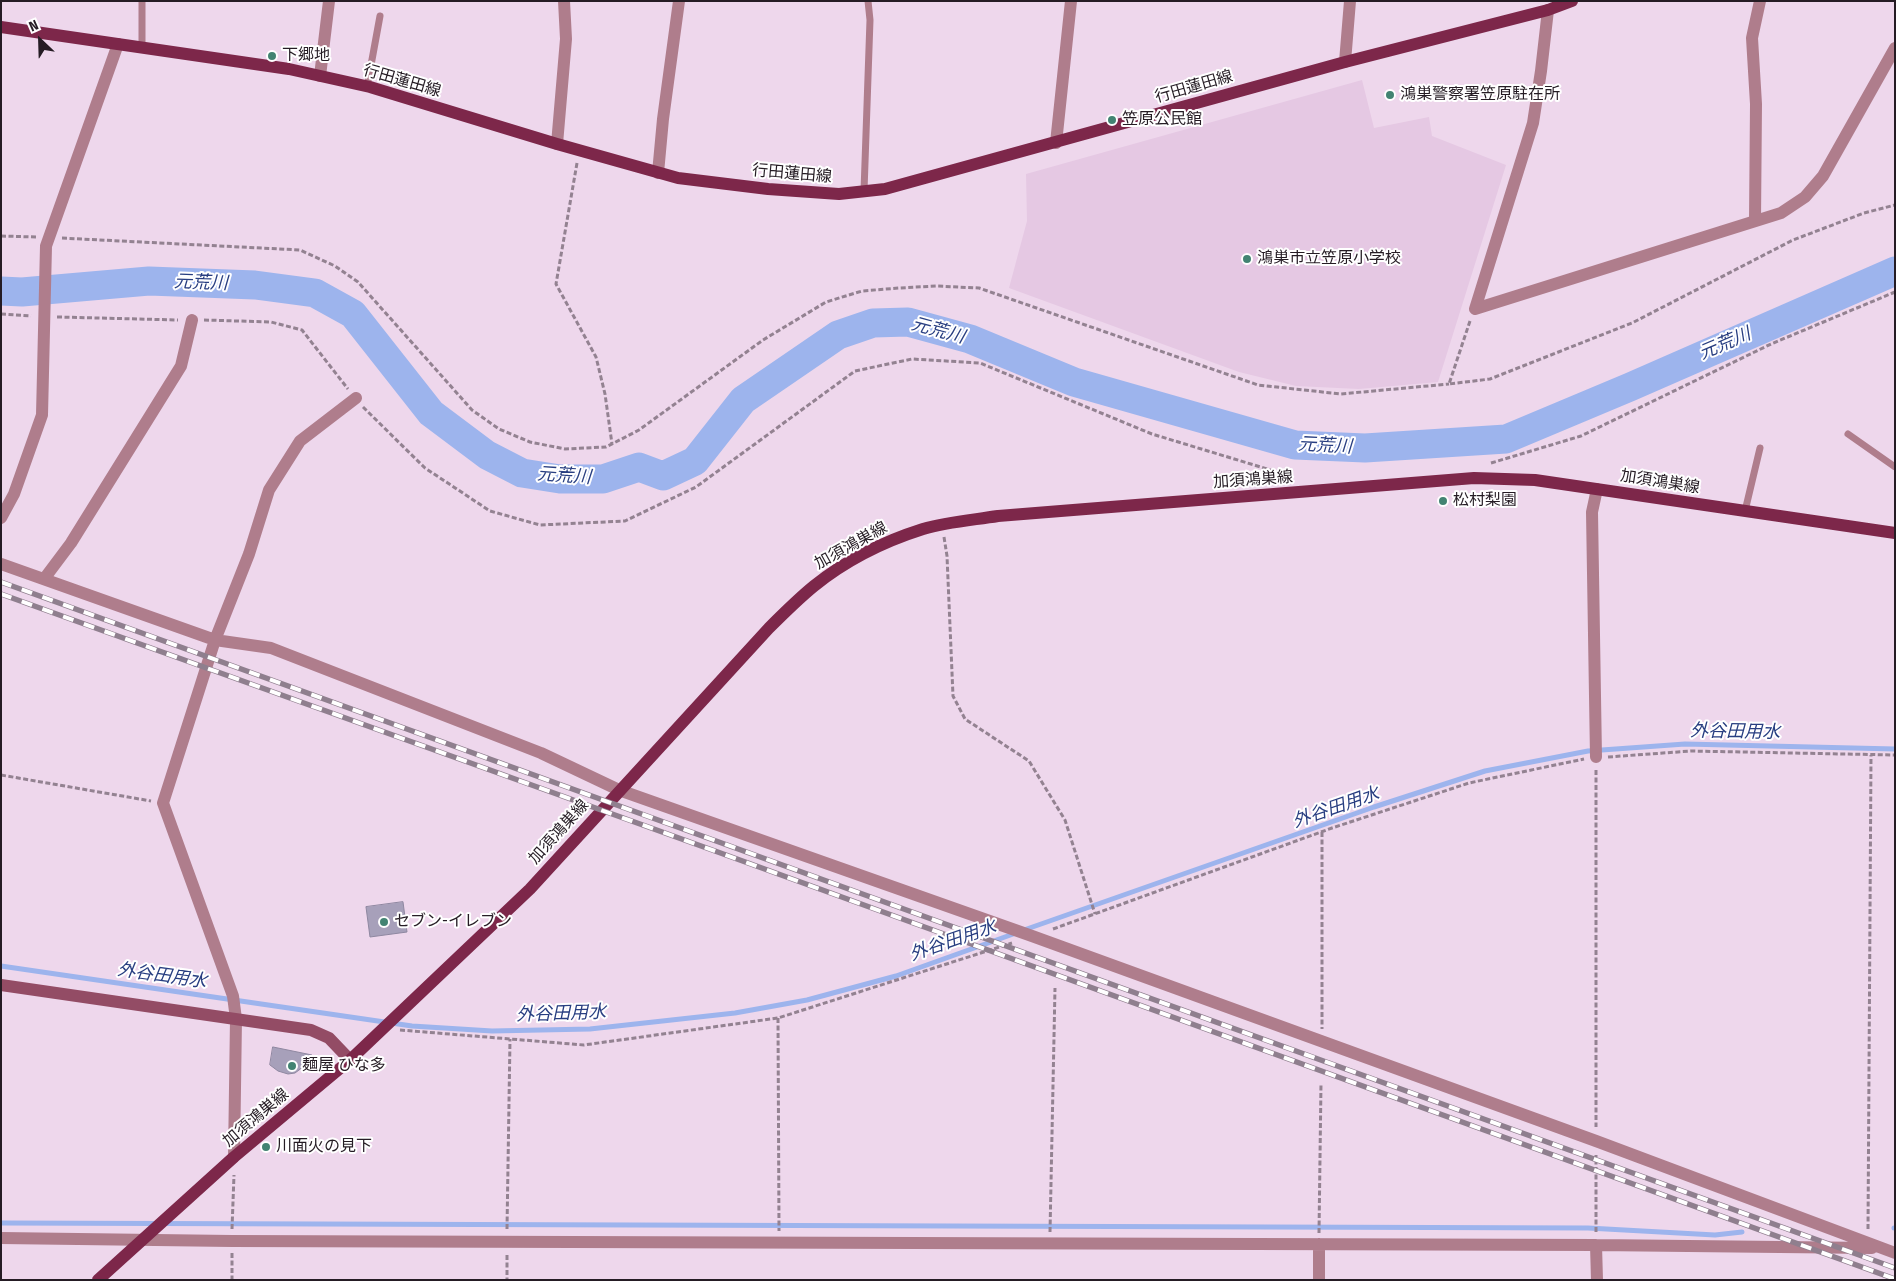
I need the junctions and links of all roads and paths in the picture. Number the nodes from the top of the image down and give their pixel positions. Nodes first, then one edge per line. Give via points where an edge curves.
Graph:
1 (142, 1) edge
2 (329, 1) edge
3 (564, 1) edge
4 (679, 1) edge
5 (868, 1) edge
6 (1071, 1) edge
7 (1350, 1) edge
8 (1572, 1) edge
9 (1760, 1) edge
10 (1548, 10) junction
11 (380, 16) dead end
12 (1, 27) edge
13 (118, 44) junction
14 (142, 47) junction
15 (1895, 48) edge
16 (1344, 62) junction
17 (320, 76) junction
18 (367, 87) junction
19 (1056, 143) junction
20 (557, 144) junction
21 (579, 150) junction
22 (658, 173) junction
23 (864, 191) junction
24 (1895, 205) edge
25 (1755, 221) junction
26 (1, 236) edge
27 (48, 242) junction
28 (1895, 292) edge
29 (1474, 309) junction
30 (46, 312) junction
31 (1, 314) edge
32 (192, 320) junction
33 (1449, 384) junction
34 (356, 398) junction
35 (1848, 434) dead end
36 (612, 444) junction
37 (1760, 448) dead end
38 (1895, 467) edge
39 (1474, 478) junction
40 (1597, 489) junction
41 (1302, 492) junction
42 (1745, 511) junction
43 (1, 518) edge
44 (942, 524) junction
45 (1895, 533) edge
46 (1, 564) edge
47 (44, 579) junction
48 (215, 640) junction
49 (1871, 755) junction
50 (1895, 755) edge
51 (1596, 757) junction
52 (1, 775) edge
53 (619, 790) junction
54 (163, 803) junction
55 (1322, 832) junction
56 (1095, 914) junction
57 (1032, 936) junction
58 (1, 985) edge
59 (1055, 988) dead end
60 (778, 1018) junction
61 (236, 1019) junction
62 (384, 1029) junction
63 (510, 1039) junction
64 (1322, 1042) junction
65 (350, 1060) junction
66 (1321, 1084) dead end
67 (1596, 1142) junction
68 (234, 1157) junction
69 (1, 1238) edge
70 (143, 1239) junction
71 (232, 1241) junction
72 (507, 1241) junction
73 (779, 1241) junction
74 (1050, 1243) junction
75 (1868, 1243) junction
76 (1319, 1244) junction
77 (1596, 1245) junction
78 (1889, 1248) edge
79 (1895, 1253) edge
80 (98, 1280) edge
81 (232, 1280) edge
82 (507, 1280) edge
83 (1319, 1280) edge
84 (1597, 1280) edge

1 - 14 lane
2 - 17 street
3 - 20 street via 566,39
4 - 22 street
5 - 23 lane
6 - 19 street
7 - 16 street
8 - 10 main road, 行田蓮田線
9 - 25 street via 1752,38 1756,104
10 - 16 main road, 行田蓮田線
10 - 29 street via 1533,123
11 - 18 lane
12 - 13 main road, 行田蓮田線
13 - 14 main road, 行田蓮田線
13 - 27 street
14 - 17 main road, 行田蓮田線
15 - 25 street via 1823,176 1805,197 1781,213
16 - 19 main road, 行田蓮田線
17 - 18 main road, 行田蓮田線
18 - 20 main road, 行田蓮田線
19 - 23 main road, 行田蓮田線 via 885,189
20 - 21 main road, 行田蓮田線
21 - 22 main road, 行田蓮田線
21 - 36 path via 556,284 596,357
22 - 23 main road, 行田蓮田線 via 768,189 839,194
24 - 33 path via 1793,240 1614,330 1490,379
25 - 29 street
26 - 27 path
27 - 30 street
27 - 36 path via 300,250 335,266 358,282 472,410 498,429 530,442 565,449
28 - 39 path via 1771,344 1581,436 1487,465
29 - 33 path
30 - 31 path
30 - 32 path
30 - 43 street via 42,415 17,487
32 - 34 path via 271,322 302,330
32 - 47 street via 181,366 71,543
33 - 36 path via 1341,394 1258,385 979,288 899,288 862,291 826,302 763,340 639,430
34 - 41 path via 425,468 490,511 540,525 625,521 696,487 855,371 912,358 980,363 1152,434 1287,475
34 - 48 street via 300,441 268,490 249,554
35 - 38 lane
37 - 42 lane
39 - 40 main road, 加須鴻巣線 via 1535,480
39 - 41 main road, 加須鴻巣線
40 - 42 main road, 加須鴻巣線
40 - 51 street via 1592,512
41 - 44 main road, 加須鴻巣線 via 998,516
42 - 45 main road, 加須鴻巣線
44 - 53 main road, 加須鴻巣線 via 864,554 815,585 768,628
44 - 56 path via 947,556 954,696 965,719 1029,761 1065,820
46 - 47 street
47 - 48 street
48 - 53 street via 271,648 541,753
48 - 54 street
49 - 50 path
49 - 51 path via 1691,751
49 - 75 path
51 - 55 path via 1469,783
51 - 67 path
52 - 54 path
53 - 57 street
53 - 62 main road, 加須鴻巣線 via 530,889
54 - 61 street via 233,996
55 - 56 path
55 - 64 path
56 - 57 path
57 - 60 path
57 - 64 street
58 - 61 street
59 - 74 path
60 - 63 path via 584,1045
60 - 73 path
61 - 65 street via 320,1033
61 - 68 street
62 - 63 path
62 - 65 main road, 加須鴻巣線
63 - 72 path
64 - 67 street
65 - 68 main road, 加須鴻巣線
66 - 76 path
67 - 75 street
67 - 77 path
68 - 70 main road, 加須鴻巣線
68 - 71 path
69 - 70 street
70 - 71 street
70 - 80 main road, 加須鴻巣線
71 - 72 street
71 - 81 path
72 - 73 street
72 - 82 path
73 - 74 street
74 - 76 street
75 - 78 street
76 - 77 street
76 - 83 street
77 - 78 street
77 - 84 street
78 - 79 street

